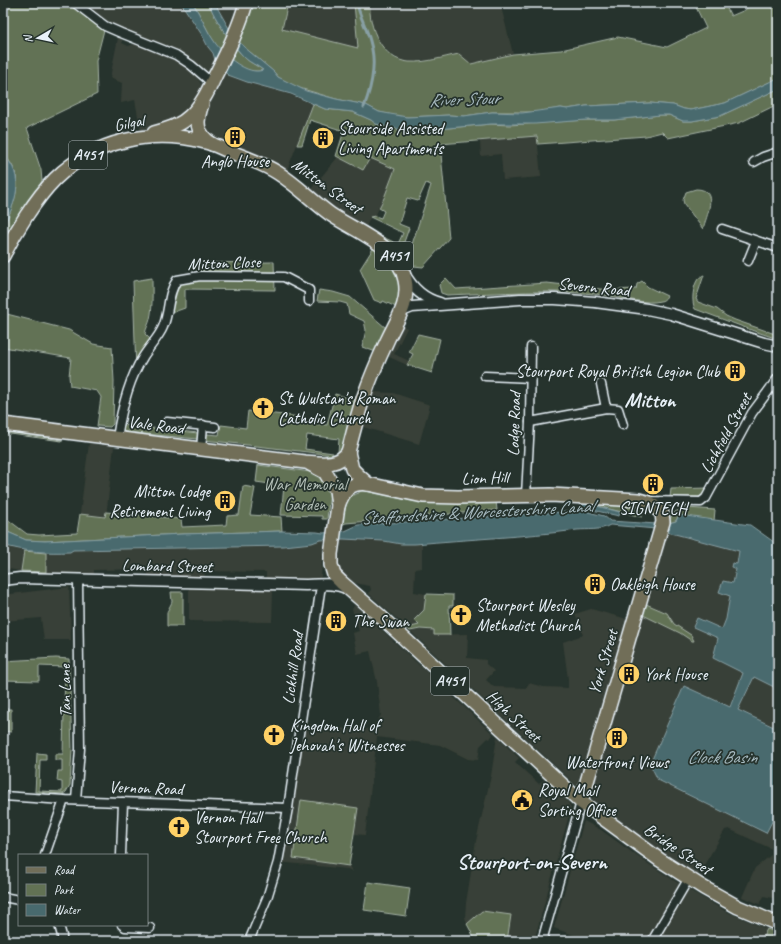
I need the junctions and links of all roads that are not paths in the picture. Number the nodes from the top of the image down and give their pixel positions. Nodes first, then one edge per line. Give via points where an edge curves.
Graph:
1 (75, 3) edge
2 (246, 3) edge
3 (212, 83) junction
4 (132, 138) junction
5 (217, 146) junction
6 (778, 152) edge
7 (754, 162) dead end
8 (722, 229) dead end
9 (756, 240) junction
10 (778, 248) edge
11 (3, 256) edge
12 (748, 261) dead end
13 (403, 271) junction
14 (309, 301) dead end
15 (450, 304) junction
16 (402, 312) junction
17 (531, 346) dead end
18 (778, 346) edge
19 (485, 376) dead end
20 (531, 378) junction
21 (778, 378) edge
22 (601, 384) dead end
23 (606, 408) junction
24 (167, 422) dead end
25 (530, 422) junction
26 (3, 424) edge
27 (623, 425) dead end
28 (203, 426) junction
29 (215, 427) dead end
30 (117, 438) junction
31 (201, 449) junction
32 (348, 452) junction
33 (305, 462) junction
34 (368, 484) junction
35 (526, 495) junction
36 (647, 502) junction
37 (688, 502) junction
38 (701, 502) joint
39 (338, 506) junction
40 (662, 527) junction
41 (331, 549) junction
42 (6, 578) edge
43 (78, 580) junction
44 (322, 585) junction
45 (351, 591) junction
46 (584, 788) junction
47 (569, 792) junction
48 (3, 796) edge
49 (64, 800) junction
50 (76, 800) junction
51 (123, 802) junction
52 (581, 802) junction
53 (288, 808) junction
54 (45, 854) edge
55 (120, 854) edge
56 (689, 878) junction
57 (3, 897) edge
58 (18, 900) edge
59 (778, 924) edge
60 (59, 926) edge
61 (124, 926) edge
62 (150, 928) dead end
63 (62, 941) edge
64 (249, 941) edge
65 (542, 941) edge
66 (652, 941) edge

1 - 3 street via 105,26 176,55
2 - 3 main road via 229,50
3 - 4 main road via 192,114 181,123
3 - 5 main road via 200,109 198,126 204,138
4 - 5 main road, Gilgal / A451 via 175,137
4 - 11 main road, Gilgal / A451 via 97,149 58,176 36,201
5 - 13 main road, Mitton Street / A451 via 278,173 332,215 386,249 395,257
6 - 7 street via 763,156
8 - 9 street
9 - 10 street
9 - 12 street
13 - 15 street, Mitton Street via 426,298
13 - 16 main road, Mitton Street / A451 via 406,290
14 - 30 street, Mitton Close via 309,290 284,277 200,276 177,280 172,287 163,328 134,376
15 - 16 street, Severn Road via 412,307
15 - 18 street, Severn Road via 537,299 595,302 671,314
16 - 32 main road, Mitton Street / A451 via 387,340 363,399
17 - 20 street, Lodge Road
19 - 20 street, Lodge Road
20 - 25 street, Lodge Road
21 - 38 street, Lichfield Street via 752,413 710,493
22 - 23 street
23 - 25 street
23 - 27 street via 618,409
24 - 28 street
25 - 35 street, Lodge Road
26 - 30 main road, Vale Road
28 - 29 street
28 - 31 street
30 - 31 main road, Vale Road
31 - 33 main road, Vale Road
32 - 33 main road via 344,458 335,462
32 - 34 main road via 352,469
33 - 39 main road via 328,474 336,490
34 - 35 main road, Lion Hill via 429,496
34 - 39 main road via 356,483 351,486 342,495
35 - 36 main road, Lion Hill
36 - 37 street, Lion Hill
36 - 40 main road via 662,513
37 - 38 street, Lion Hill
37 - 40 street via 670,507
39 - 41 main road, High Street
40 - 46 main road, York Street
41 - 44 street
41 - 45 main road, High Street / A451 via 334,575
42 - 43 street, Lombard Street
43 - 44 street, Lombard Street
43 - 50 street, Tan Lane via 80,749
44 - 45 street, High Street via 334,584
44 - 53 street, Lickhill Road
45 - 47 main road, High Street / A451
46 - 47 main road via 579,792
46 - 52 main road, York Street
47 - 52 main road, High Street / A451
48 - 49 street, Vernon Road
49 - 50 street, Vernon Road
49 - 54 street
50 - 51 street, Vernon Road
51 - 53 street, Vernon Road
51 - 55 street
52 - 56 main road, Bridge Street / A451
52 - 65 street
53 - 64 street, Lickhill Road via 274,880
56 - 59 main road, Bridge Street / A451 via 722,898
56 - 66 street
57 - 58 street
60 - 63 street
61 - 62 street

